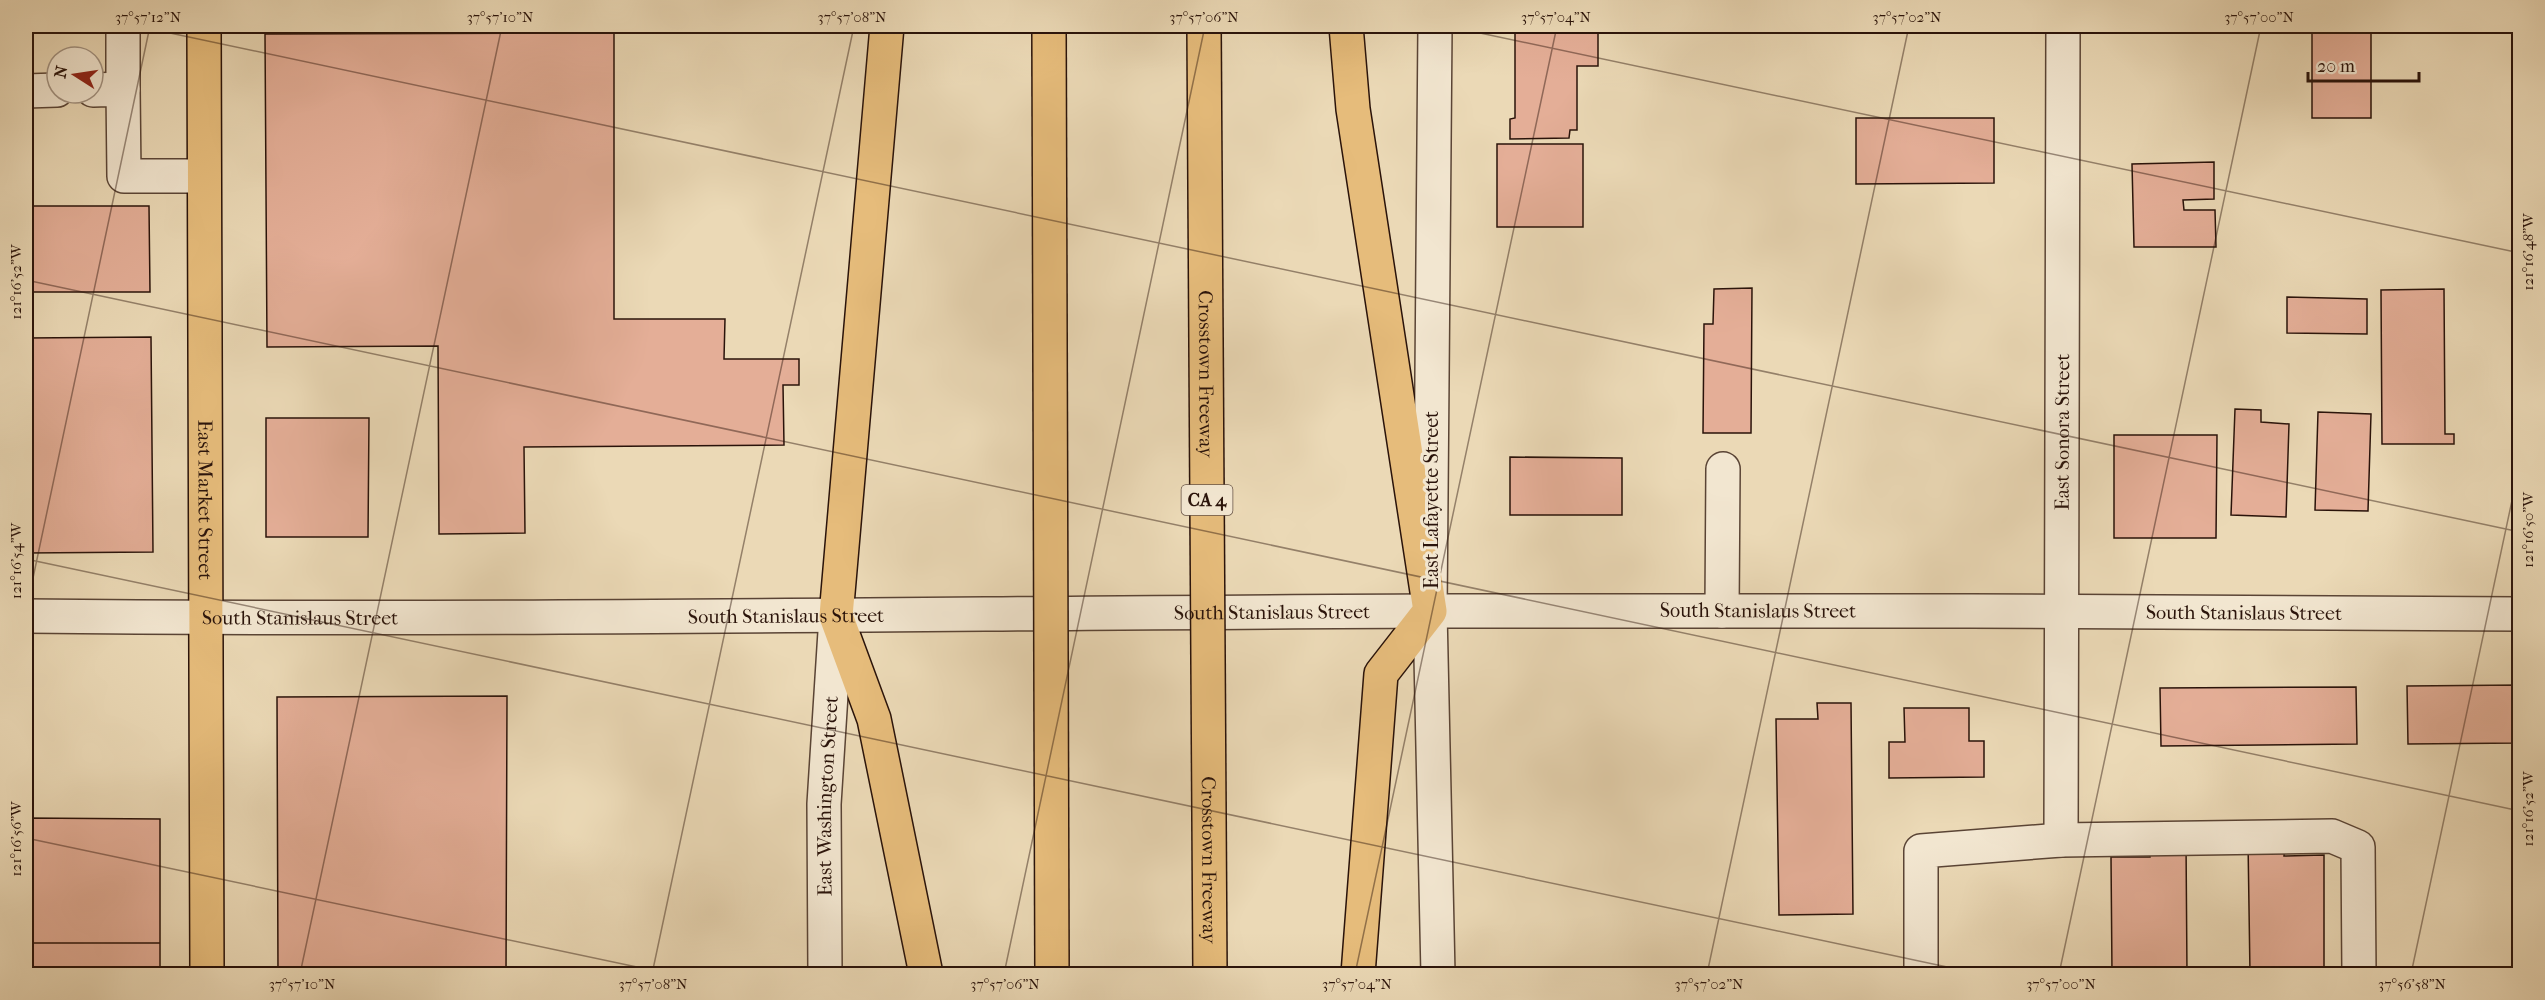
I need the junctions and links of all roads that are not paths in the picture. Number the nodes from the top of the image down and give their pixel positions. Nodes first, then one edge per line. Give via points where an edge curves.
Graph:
1 (123, 26) edge
2 (204, 26) edge
3 (887, 26) edge
4 (1049, 26) edge
5 (1204, 26) edge
6 (1346, 26) edge
7 (1435, 26) edge
8 (2063, 26) edge
9 (108, 89) edge
10 (45, 90) edge
11 (26, 91) edge
12 (204, 177) junction
13 (1723, 469) dead end
14 (1430, 611) junction
15 (1722, 611) junction
16 (2062, 612) junction
17 (2520, 614) edge
18 (26, 616) edge
19 (836, 616) junction
20 (206, 618) junction
21 (2061, 840) junction
22 (1359, 966) edge
23 (207, 975) edge
24 (825, 975) edge
25 (926, 975) edge
26 (1052, 975) edge
27 (1210, 975) edge
28 (1438, 975) edge
29 (1921, 975) edge
30 (2359, 975) edge

1 - 9 street
2 - 12 main road, East Market Street
3 - 19 main road
4 - 26 main road, bridge
5 - 27 main road, Crosstown Freeway / CA 4, bridge
6 - 14 main road via 1355,121
7 - 14 street, East Lafayette Street
8 - 16 street, East Sonora Street
9 - 12 street via 124,176
10 - 11 street
12 - 20 main road, East Market Street
13 - 15 street
14 - 15 street, South Stanislaus Street
14 - 19 street, South Stanislaus Street
14 - 22 main road via 1381,674
14 - 28 street, East Lafayette Street
15 - 16 street, South Stanislaus Street
16 - 17 street, South Stanislaus Street
16 - 21 street, East Sonora Street
18 - 20 street, South Stanislaus Street
19 - 20 street, South Stanislaus Street
19 - 24 street, East Washington Street via 824,804
19 - 25 main road via 874,718
20 - 23 main road, East Market Street
21 - 29 street via 1921,851
21 - 30 street via 2332,836 2358,848

